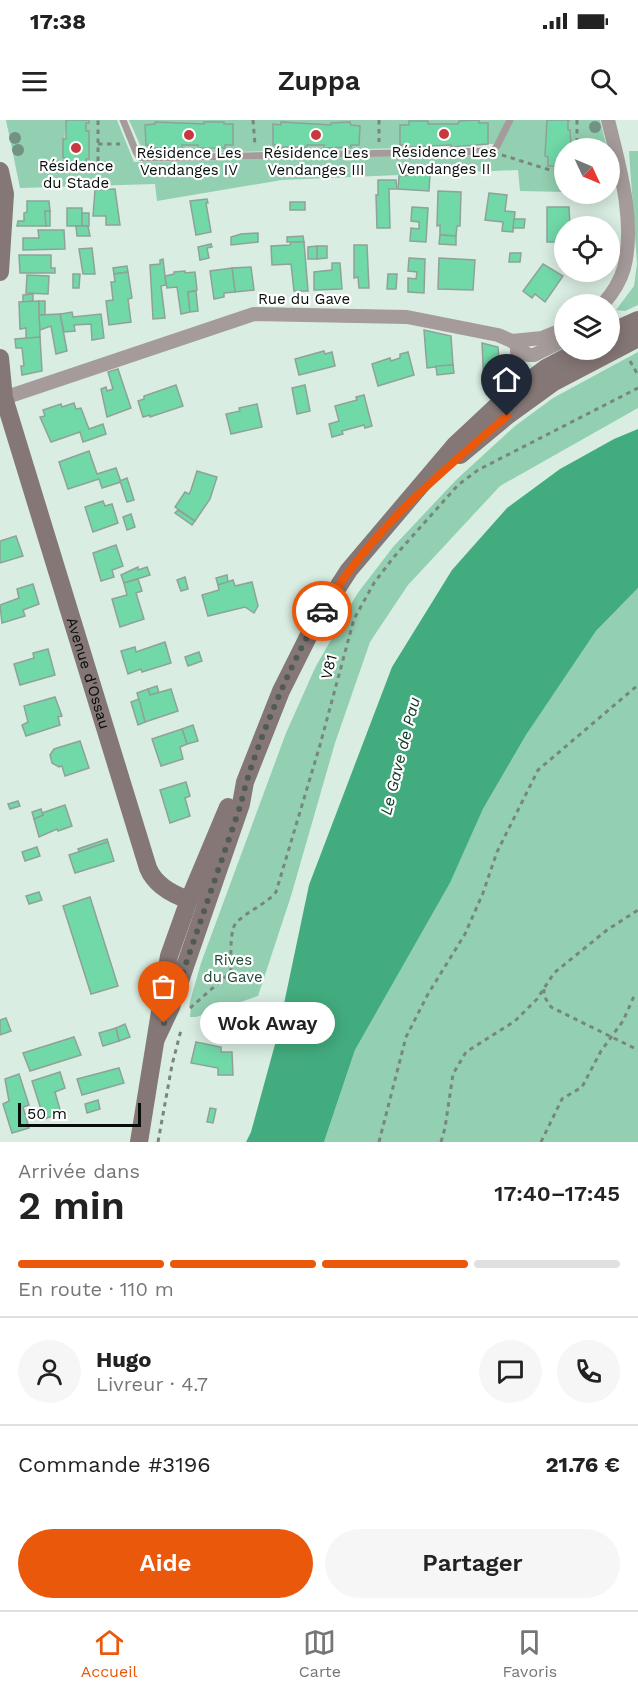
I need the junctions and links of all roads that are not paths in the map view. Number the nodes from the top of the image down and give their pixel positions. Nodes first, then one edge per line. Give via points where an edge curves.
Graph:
1 (123, 120) edge
2 (510, 120) edge
3 (608, 120) edge
4 (0, 171) edge
5 (0, 272) edge
6 (611, 294) edge
7 (638, 320) edge
8 (620, 328) edge
9 (554, 333) edge
10 (638, 338) edge
11 (514, 344) junction
12 (554, 345) edge
13 (0, 358) edge
14 (561, 360) edge
15 (518, 389) junction
16 (2, 400) edge
17 (387, 524) junction
18 (245, 782) junction
19 (189, 900) junction
20 (197, 931) junction
21 (156, 1040) junction
22 (139, 1142) edge

1 - 2 lane via 139,157 144,158 493,151
3 - 6 street via 624,188 628,237 624,268
4 - 5 main road via 5,194
7 - 8 main road
9 - 11 street, Rue du Gave
10 - 17 main road via 554,382 507,416
11 - 12 street, Rue du Gave via 528,355
11 - 15 street
11 - 16 street, Rue du Gave via 498,335 407,317 254,314
13 - 16 main road, Avenue d'Ossau
14 - 15 main road
15 - 17 main road via 455,445
16 - 19 main road, Avenue d'Ossau via 148,867 163,888
17 - 18 main road via 316,621 281,691
18 - 19 main road via 230,802
18 - 20 main road
19 - 20 main road
19 - 21 main road via 169,956
20 - 21 main road
21 - 22 main road

